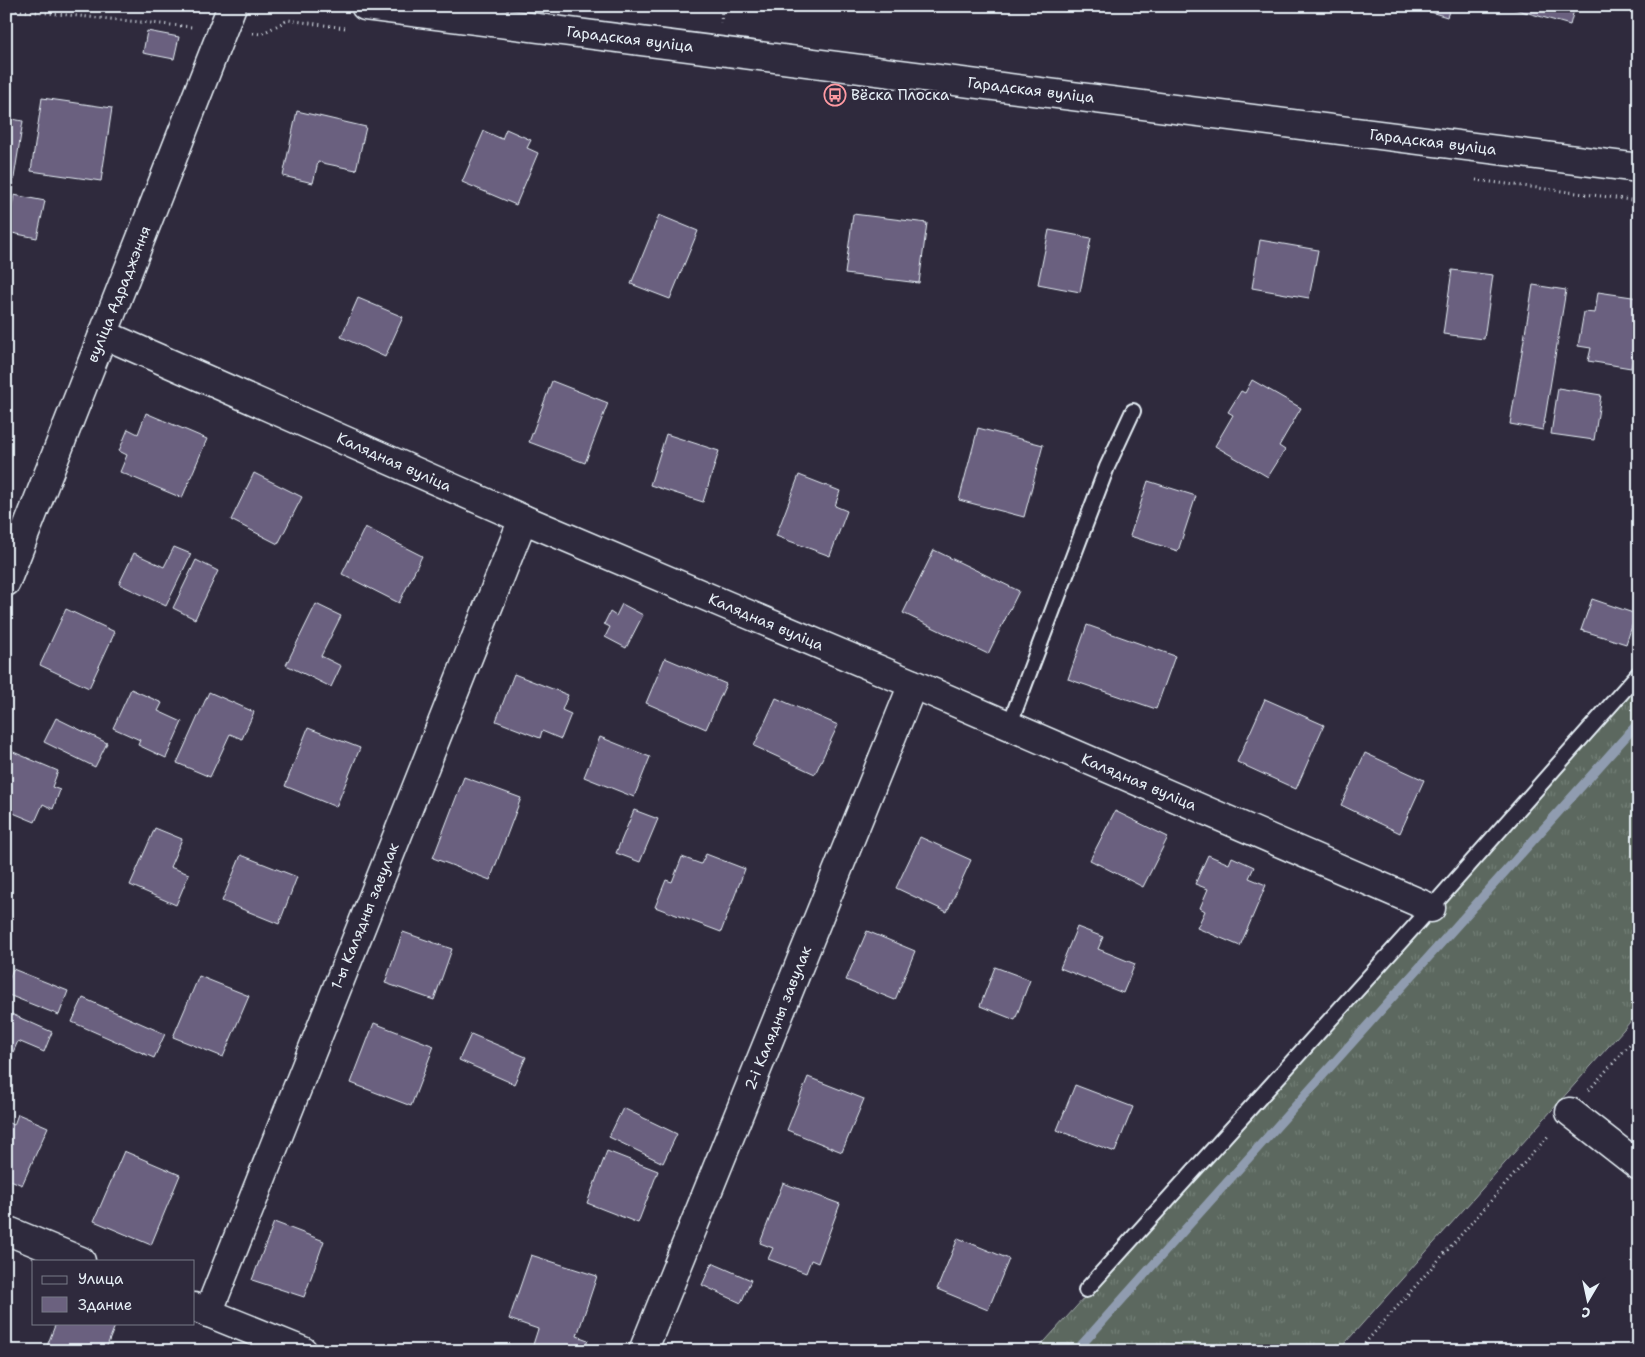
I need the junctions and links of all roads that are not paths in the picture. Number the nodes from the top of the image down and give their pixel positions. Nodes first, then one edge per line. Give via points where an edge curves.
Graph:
1 (232, 6) edge
2 (364, 6) edge
3 (448, 11) edge
4 (1639, 168) edge
5 (103, 334) junction
6 (1133, 411) dead end
7 (523, 519) junction
8 (6, 582) edge
9 (1639, 673) edge
10 (913, 684) junction
11 (1009, 726) junction
12 (1431, 908) junction
13 (1570, 1112) road end
14 (1639, 1166) edge
15 (6, 1230) edge
16 (79, 1260) edge
17 (1086, 1290) dead end
18 (201, 1310) edge
19 (260, 1343) edge
20 (303, 1351) edge
21 (643, 1351) edge

1 - 5 street, вуліца Адраджэння
2 - 3 street, Гарадская вуліца
3 - 4 street, Гарадская вуліца
5 - 7 street, Калядная вуліца
5 - 8 street, вуліца Адраджэння
6 - 11 lane via 1107,467
7 - 10 street, Калядная вуліца
7 - 18 street, 1-ы Калядны завулак
9 - 12 lane
10 - 11 street, Калядная вуліца
10 - 21 street, 2-і Калядны завулак
11 - 12 street, Калядная вуліца
12 - 17 lane
13 - 14 street
15 - 16 street
18 - 19 street
19 - 20 street

